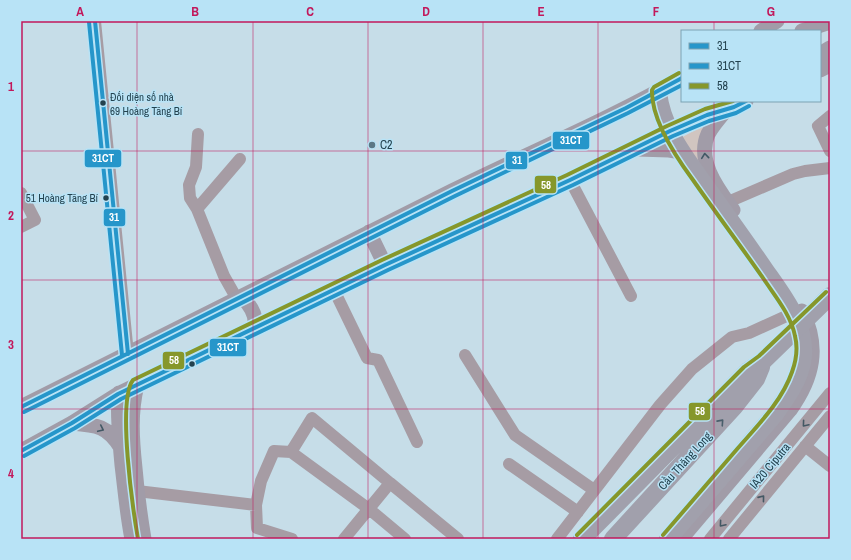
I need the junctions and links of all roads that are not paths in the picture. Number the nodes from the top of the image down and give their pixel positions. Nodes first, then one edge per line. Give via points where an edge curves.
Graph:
1 (95, 21) edge
2 (777, 21) edge
3 (830, 22) edge
4 (763, 30) edge
5 (805, 30) edge
6 (830, 48) edge
7 (821, 53) edge
8 (830, 65) edge
9 (821, 70) edge
10 (681, 79) edge
11 (658, 92) junction
12 (744, 102) edge
13 (727, 109) junction
14 (830, 116) edge
15 (670, 131) junction
16 (198, 134) dead end
17 (634, 149) junction
18 (830, 151) edge
19 (682, 152) junction
20 (240, 159) dead end
21 (830, 168) edge
22 (570, 180) junction
23 (21, 193) edge
24 (728, 202) junction
25 (197, 209) junction
26 (21, 227) edge
27 (369, 232) junction
28 (385, 265) junction
29 (334, 290) junction
30 (631, 296) dead end
31 (830, 296) edge
32 (239, 298) junction
33 (793, 313) junction
34 (255, 327) junction
35 (128, 354) junction
36 (465, 355) dead end
37 (763, 361) junction
38 (137, 385) junction
39 (119, 393) junction
40 (830, 393) edge
41 (21, 407) edge
42 (830, 416) edge
43 (72, 423) junction
44 (418, 442) dead end
45 (805, 446) junction
46 (121, 448) junction
47 (21, 451) edge
48 (291, 452) junction
49 (509, 464) dead end
50 (830, 466) edge
51 (390, 483) junction
52 (594, 490) junction
53 (137, 491) junction
54 (647, 502) junction
55 (256, 505) junction
56 (369, 509) junction
57 (578, 512) junction
58 (584, 537) edge
59 (132, 539) edge
60 (144, 539) edge
61 (292, 539) edge
62 (344, 539) edge
63 (405, 539) edge
64 (458, 539) edge
65 (557, 539) edge
66 (613, 539) edge
67 (620, 539) edge
68 (668, 539) edge
69 (681, 539) edge
70 (710, 539) edge
71 (729, 539) edge

1 - 35 street
2 - 4 main road
3 - 5 main road
6 - 7 main road
8 - 9 main road
10 - 11 main road
11 - 15 highway via 662,112
11 - 27 main road
12 - 13 main road
13 - 15 main road via 706,114
24 -> 13 main road via 713,179 706,163 704,149 709,133
14 - 18 street via 818,126
15 - 17 main road
15 - 19 highway
16 - 25 street via 196,167 189,185 190,198
17 - 19 main road
17 - 22 main road
19 - 33 highway
20 - 25 street
21 - 24 street via 805,170
22 - 28 main road
22 - 30 street
23 - 26 street via 35,220
24 - 69 main road via 802,312 810,329 812,358 805,385 790,410
25 - 32 street via 224,276
27 - 28 main road
27 - 32 main road
28 - 29 main road
29 - 34 main road
29 - 44 street via 367,358 378,360
31 - 37 highway, Cầu Thăng Long, bridge
32 - 34 main road via 252,309
32 - 35 main road
33 - 52 street via 749,333 732,337 692,369 660,405
33 - 68 highway via 803,349 802,363 787,397
34 - 38 main road
35 - 41 main road
36 - 52 street via 515,435
54 -> 37 highway, Cầu Thăng Long via 734,407 756,379
37 - 58 highway, Cầu Thăng Long via 748,371
38 - 39 main road
38 - 53 main road via 132,422
39 - 43 main road
39 - 46 main road
40 -> 70 street, IA20 Ciputra
42 - 45 street, IA20 Ciputra
43 -> 46 main road via 103,428 114,437
43 - 47 main road
45 - 50 street
71 -> 45 street, IA20 Ciputra
46 - 59 main road
48 - 51 street via 312,418
48 - 55 street via 274,451 261,481
48 - 56 street
49 - 57 street
51 - 56 street
51 - 64 street
52 - 57 street
53 - 55 street
53 - 60 main road
54 - 66 highway
54 - 67 highway
55 - 61 street via 257,528
56 - 62 street
56 - 63 street
57 - 65 street

